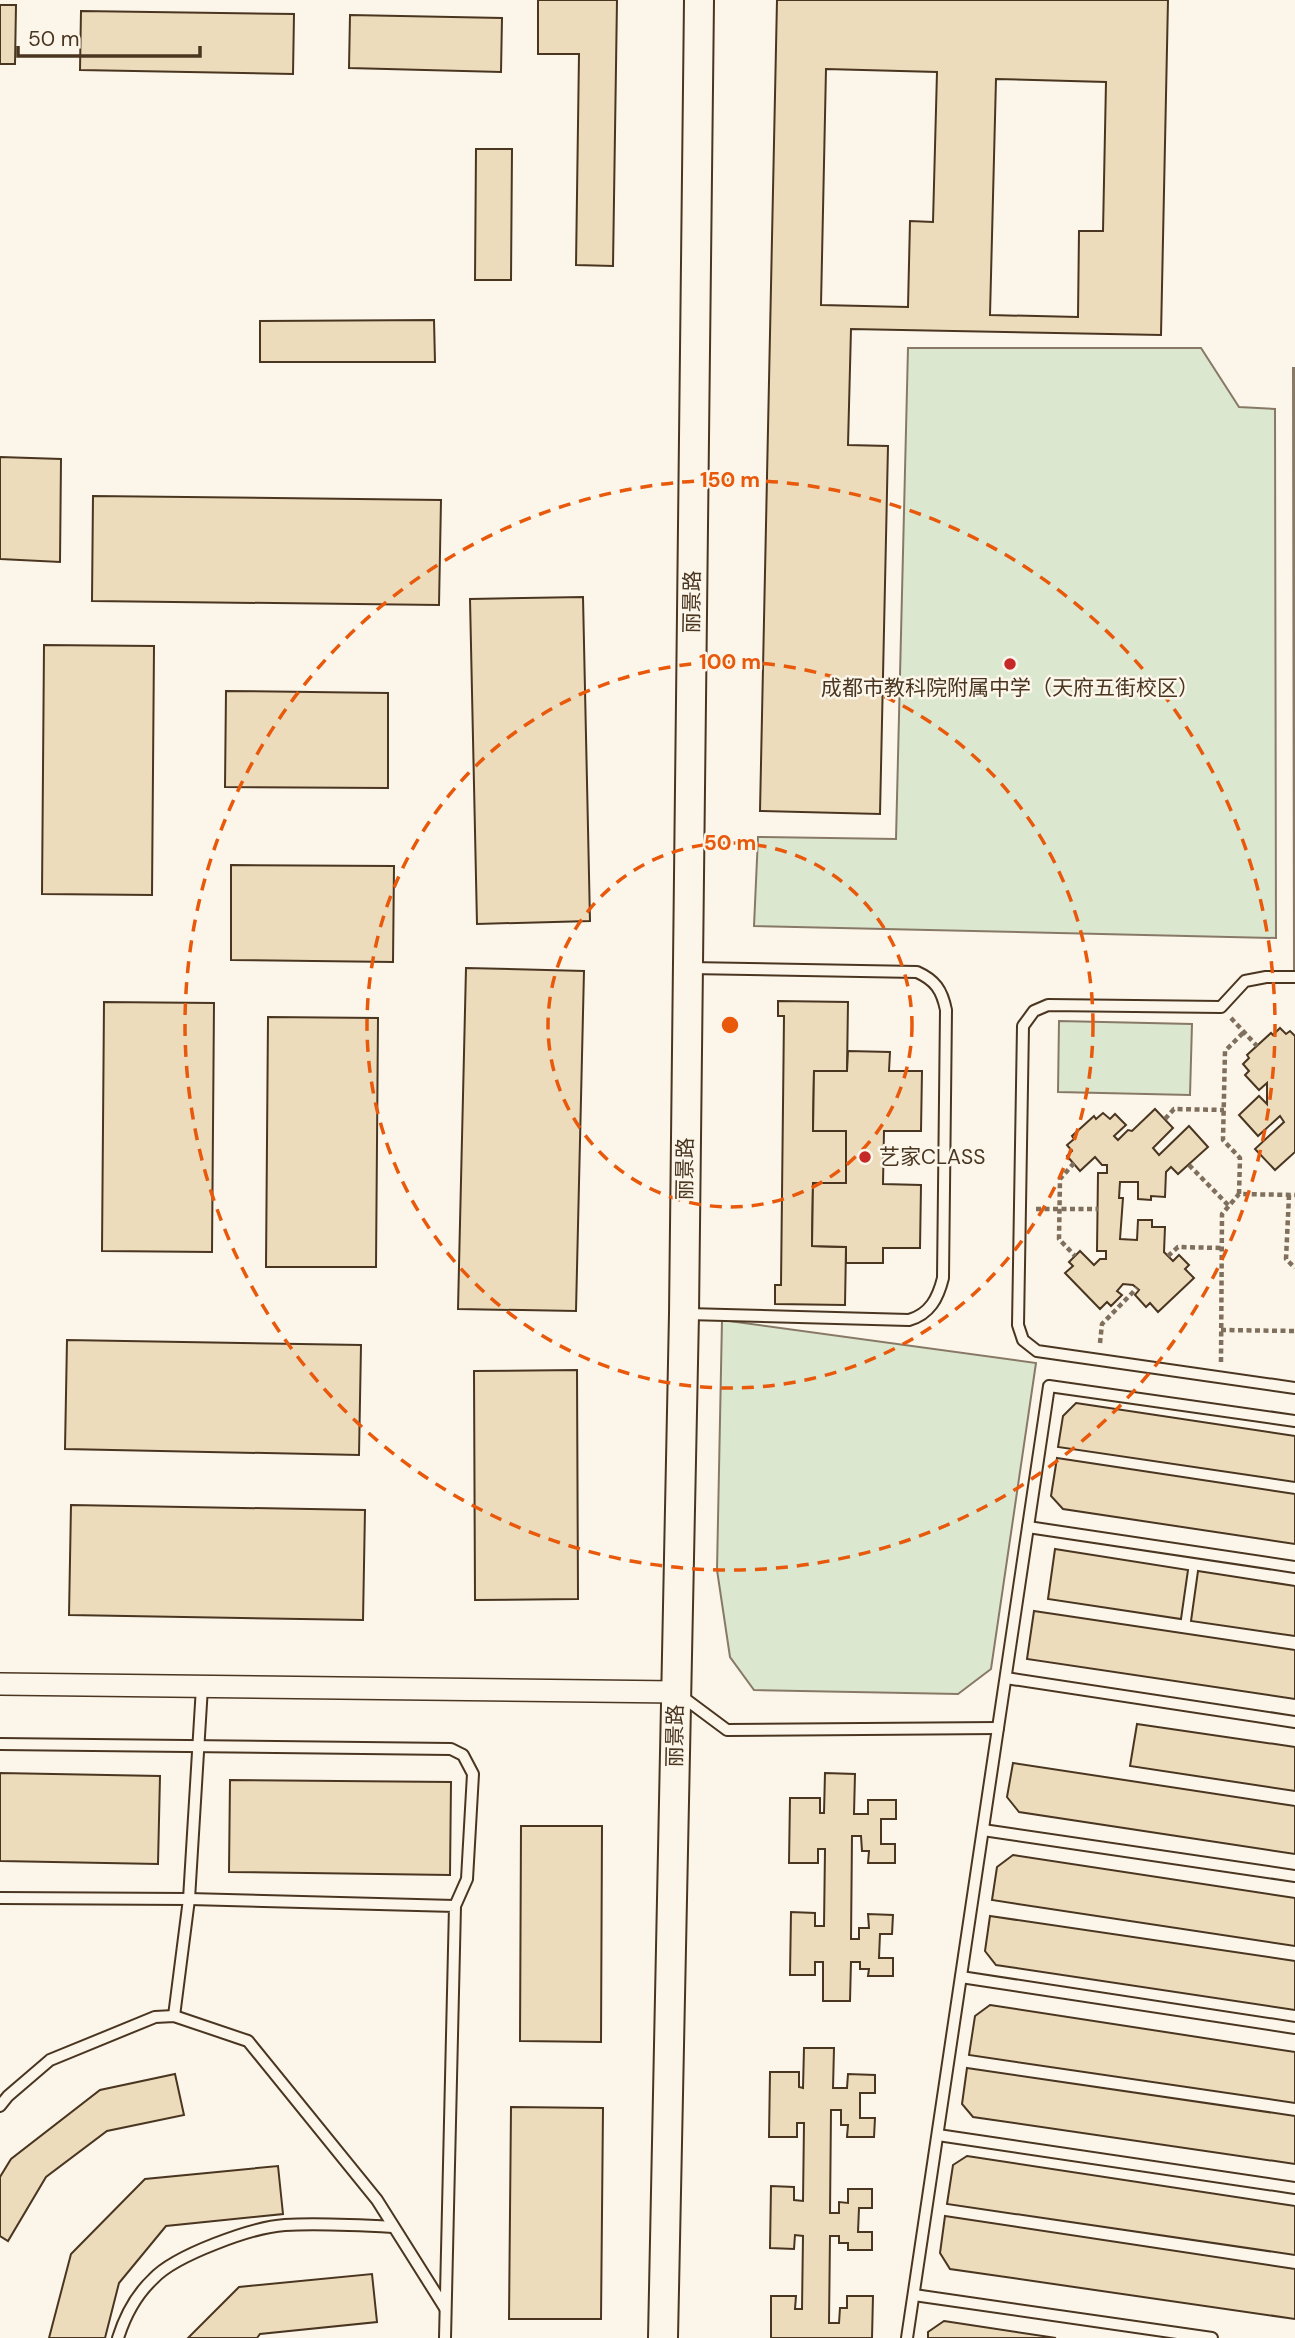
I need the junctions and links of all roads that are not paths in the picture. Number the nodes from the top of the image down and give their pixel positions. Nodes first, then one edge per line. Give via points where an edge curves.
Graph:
1 (699, 0) edge
2 (688, 968) junction
3 (1295, 977) edge
4 (684, 1314) junction
5 (1295, 1388) edge
6 (1295, 1421) edge
7 (1028, 1527) junction
8 (1295, 1567) edge
9 (1006, 1678) junction
10 (0, 1684) edge
11 (202, 1686) junction
12 (676, 1692) junction
13 (1295, 1722) edge
14 (998, 1728) junction
15 (0, 1744) edge
16 (199, 1746) junction
17 (983, 1830) junction
18 (1295, 1876) edge
19 (0, 1898) edge
20 (189, 1899) junction
21 (455, 1906) junction
22 (961, 1977) junction
23 (174, 2016) junction
24 (1295, 2028) edge
25 (0, 2106) edge
26 (938, 2135) junction
27 (1295, 2188) edge
28 (393, 2227) junction
29 (914, 2295) junction
30 (445, 2308) junction
31 (118, 2338) edge
32 (444, 2338) edge
33 (663, 2338) edge
34 (907, 2338) edge
35 (1212, 2338) edge

1 - 2 street, 丽景路
2 - 4 street, 丽景路
2 - 4 lane via 917,972 938,986 946,1010 943,1278 928,1311 909,1320
3 - 5 lane via 1245,981 1220,1007 1048,1005 1034,1011 1023,1026 1018,1325 1023,1340 1037,1350
4 - 12 street, 丽景路
6 - 7 lane via 1049,1386
7 - 8 lane
7 - 9 lane
9 - 13 lane
9 - 14 lane
10 - 11 street
11 - 12 street
11 - 16 lane
12 - 14 lane via 727,1730
12 - 33 street, 丽景路
14 - 17 lane
15 - 16 lane
16 - 20 lane
16 - 21 lane via 452,1749 463,1755 473,1774 467,1879
17 - 18 lane
17 - 22 lane
19 - 20 lane
20 - 21 lane
20 - 23 lane
21 - 30 lane
22 - 24 lane
22 - 26 lane
23 - 25 lane via 155,2017 50,2060
23 - 28 lane via 248,2041 377,2200
26 - 27 lane
26 - 29 lane
28 - 30 lane
28 - 31 lane via 282,2225 198,2250 154,2277 124,2316
29 - 34 lane
29 - 35 lane
30 - 32 lane

